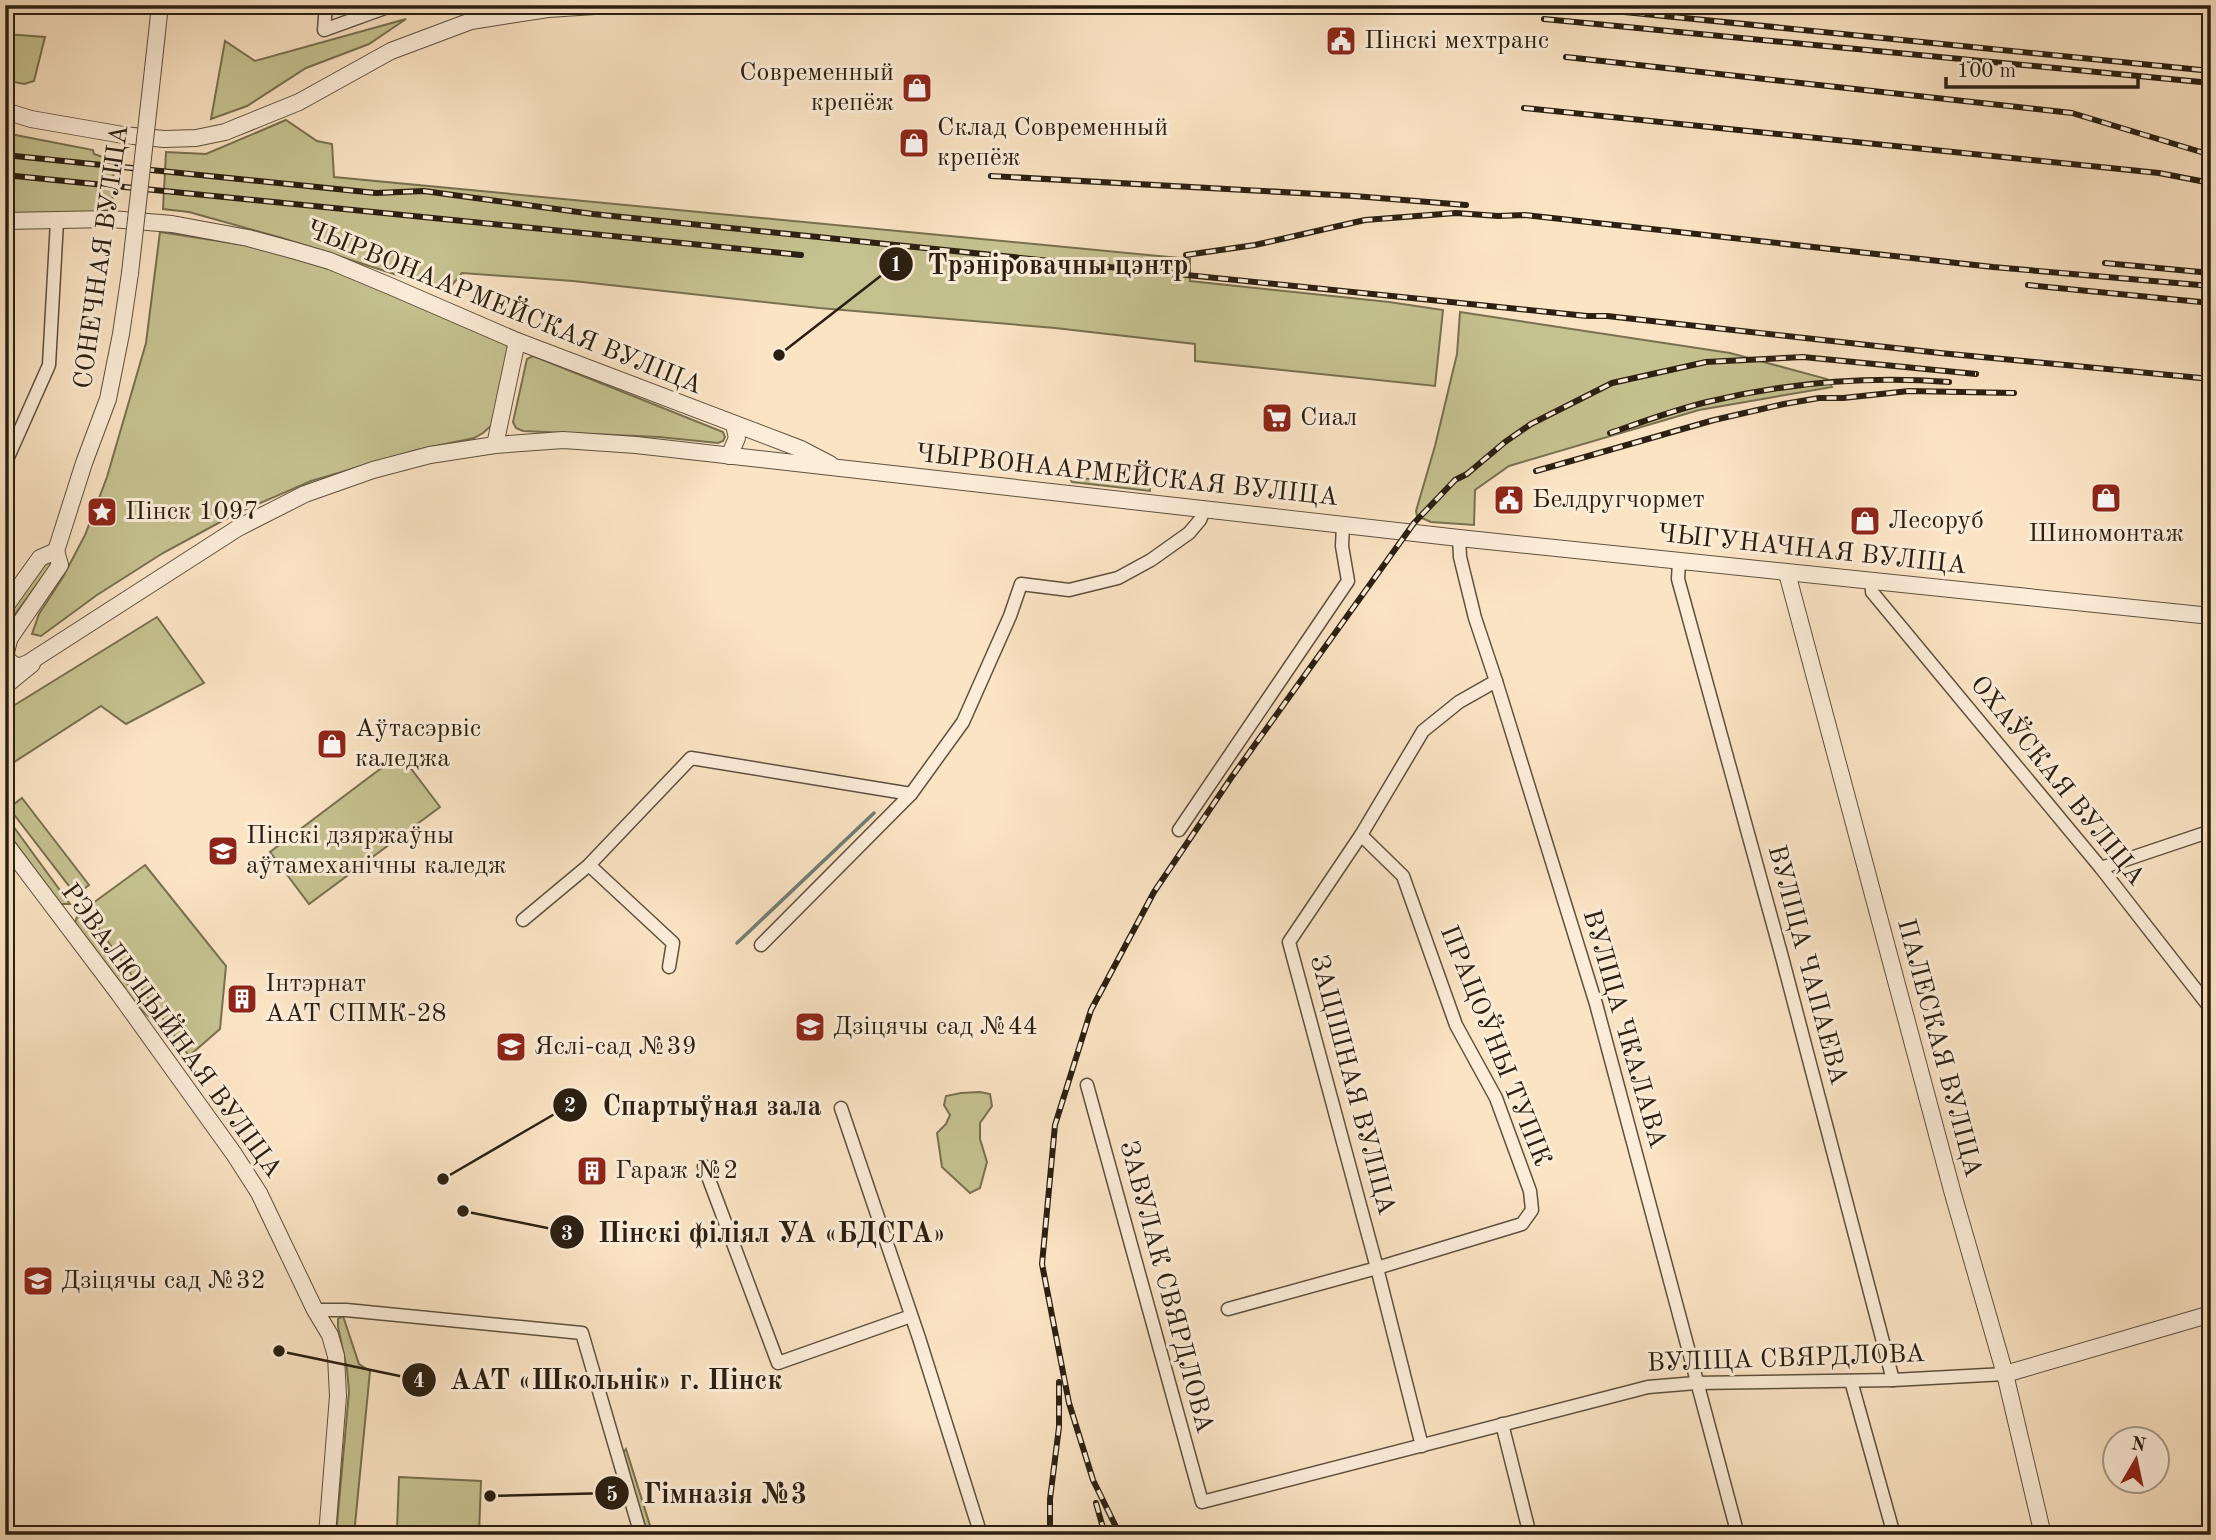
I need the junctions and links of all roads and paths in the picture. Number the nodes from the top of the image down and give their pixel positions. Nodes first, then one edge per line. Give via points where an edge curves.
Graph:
1 (160, 5) edge
2 (326, 5) edge
3 (393, 5) edge
4 (610, 5) edge
5 (5, 111) edge
6 (5, 221) edge
7 (57, 221) junction
8 (517, 341) junction
9 (734, 425) junction
10 (495, 445) junction
11 (729, 456) junction
12 (5, 464) edge
13 (841, 469) junction
14 (1204, 510) junction
15 (1343, 525) junction
16 (1408, 533) joint
17 (1459, 538) junction
18 (56, 551) junction
19 (1679, 562) junction
20 (1787, 573) junction
21 (1872, 582) junction
22 (5, 607) edge
23 (2211, 616) edge
24 (7, 643) edge
25 (39, 658) junction
26 (1496, 681) junction
27 (5, 686) edge
28 (911, 794) junction
29 (1179, 830) dead end
30 (2211, 831) edge
31 (1361, 835) junction
32 (5, 843) edge
33 (589, 865) junction
34 (2101, 868) junction
35 (523, 920) dead end
36 (761, 945) dead end
37 (669, 967) dead end
38 (2211, 1009) edge
39 (1087, 1085) dead end
40 (841, 1108) dead end
41 (704, 1166) dead end
42 (1377, 1268) junction
43 (1228, 1309) dead end
44 (315, 1310) junction
45 (2211, 1314) edge
46 (911, 1316) junction
47 (2005, 1374) junction
48 (1893, 1380) junction
49 (1850, 1381) junction
50 (1696, 1383) junction
51 (1502, 1424) junction
52 (1422, 1446) junction
53 (1202, 1502) joint
54 (327, 1535) edge
55 (641, 1535) edge
56 (981, 1535) edge
57 (1530, 1535) edge
58 (1738, 1535) edge
59 (1894, 1535) edge
60 (2043, 1535) edge

1 - 18 street, СОНЕЧНАЯ ВУЛІЦА, bridge via 121,334 107,399
2 - 3 street via 324,30
4 - 5 street via 471,21 391,51 299,102 225,132 196,138 123,135
6 - 7 street, ЧЫРВОНААРМЕЙСКАЯ ВУЛІЦА
7 - 8 street, ЧЫРВОНААРМЕЙСКАЯ ВУЛІЦА via 172,223 260,241 330,261
7 - 12 street, СОНЕЧНАЯ ВУЛІЦА via 50,365
8 - 9 street, ЧЫРВОНААРМЕЙСКАЯ ВУЛІЦА
8 - 10 street
9 - 11 street via 737,438
9 - 13 street, ЧЫРВОНААРМЕЙСКАЯ ВУЛІЦА
10 - 11 street, ЧЫРВОНААРМЕЙСКАЯ ВУЛІЦА via 563,440
10 - 25 street, ЧЫРВОНААРМЕЙСКАЯ ВУЛІЦА via 430,455 305,494 238,528
11 - 13 street, ЧЫРВОНААРМЕЙСКАЯ ВУЛІЦА
13 - 14 street, ЧЫРВОНААРМЕЙСКАЯ ВУЛІЦА
14 - 15 street, ЧЫРВОНААРМЕЙСКАЯ ВУЛІЦА
14 - 28 street via 1189,533 1118,579 1069,590 1021,584 963,722
15 - 16 street, ЧЫРВОНААРМЕЙСКАЯ ВУЛІЦА
15 - 29 street via 1348,581
16 - 17 street, ЧЫГУНАЧНАЯ ВУЛІЦА
17 - 19 street, ЧЫГУНАЧНАЯ ВУЛІЦА
17 - 26 street, ВУЛІЦА ЧКАЛАВА via 1475,618
18 - 22 street via 40,558
18 - 24 street, СОНЕЧНАЯ ВУЛІЦА via 60,565
19 - 20 street, ЧЫГУНАЧНАЯ ВУЛІЦА
19 - 48 street, ВУЛІЦА ЧАПАЕВА via 1678,579
20 - 21 street, ЧЫГУНАЧНАЯ ВУЛІЦА
20 - 47 street, ПАЛЕСКАЯ ВУЛІЦА
21 - 23 street, ЧЫГУНАЧНАЯ ВУЛІЦА
21 - 34 street, ОХАЎСКАЯ ВУЛІЦА via 1872,592
24 - 25 street, ЧЫРВОНААРМЕЙСКАЯ ВУЛІЦА via 7,660 18,667
25 - 27 street, ЧЫРВОНААРМЕЙСКАЯ ВУЛІЦА
26 - 31 street, ЗАЦІШНАЯ ВУЛІЦА via 1459,702 1423,731
26 - 50 street, ВУЛІЦА ЧКАЛАВА via 1596,1004
28 - 33 street via 691,758
28 - 36 street
30 - 34 street
31 - 42 street, ЗАЦІШНАЯ ВУЛІЦА via 1289,942
31 - 42 street, ПРАЦОЎНЫ ТУПІК via 1403,876 1456,1025 1496,1098 1530,1191 1532,1210 1522,1224
32 - 44 street, РЭВАЛЮЦЫЙНАЯ ВУЛІЦА via 234,1154 259,1194
33 - 35 street
33 - 37 street via 673,943
34 - 38 street, ОХАЎСКАЯ ВУЛІЦА
39 - 53 street, ЗАВУЛАК СВЯРДЛОВА
40 - 46 street
41 - 46 street via 778,1363
42 - 43 street
42 - 52 street, ЗАЦІШНАЯ ВУЛІЦА
44 - 54 street, РЭВАЛЮЦЫЙНАЯ ВУЛІЦА via 330,1335 337,1366
44 - 55 street via 582,1333
45 - 47 street, ВУЛІЦА СВЯРДЛОВА
46 - 56 street
47 - 48 street, ВУЛІЦА СВЯРДЛОВА
47 - 60 street, ПАЛЕСКАЯ ВУЛІЦА
48 - 49 street, ВУЛІЦА СВЯРДЛОВА
49 - 50 street, ВУЛІЦА СВЯРДЛОВА
49 - 59 street
50 - 51 street, ВУЛІЦА СВЯРДЛОВА via 1648,1387
50 - 58 street, ВУЛІЦА ЧКАЛАВА
51 - 52 street, ВУЛІЦА СВЯРДЛОВА
51 - 57 street
52 - 53 street, ВУЛІЦА СВЯРДЛОВА

